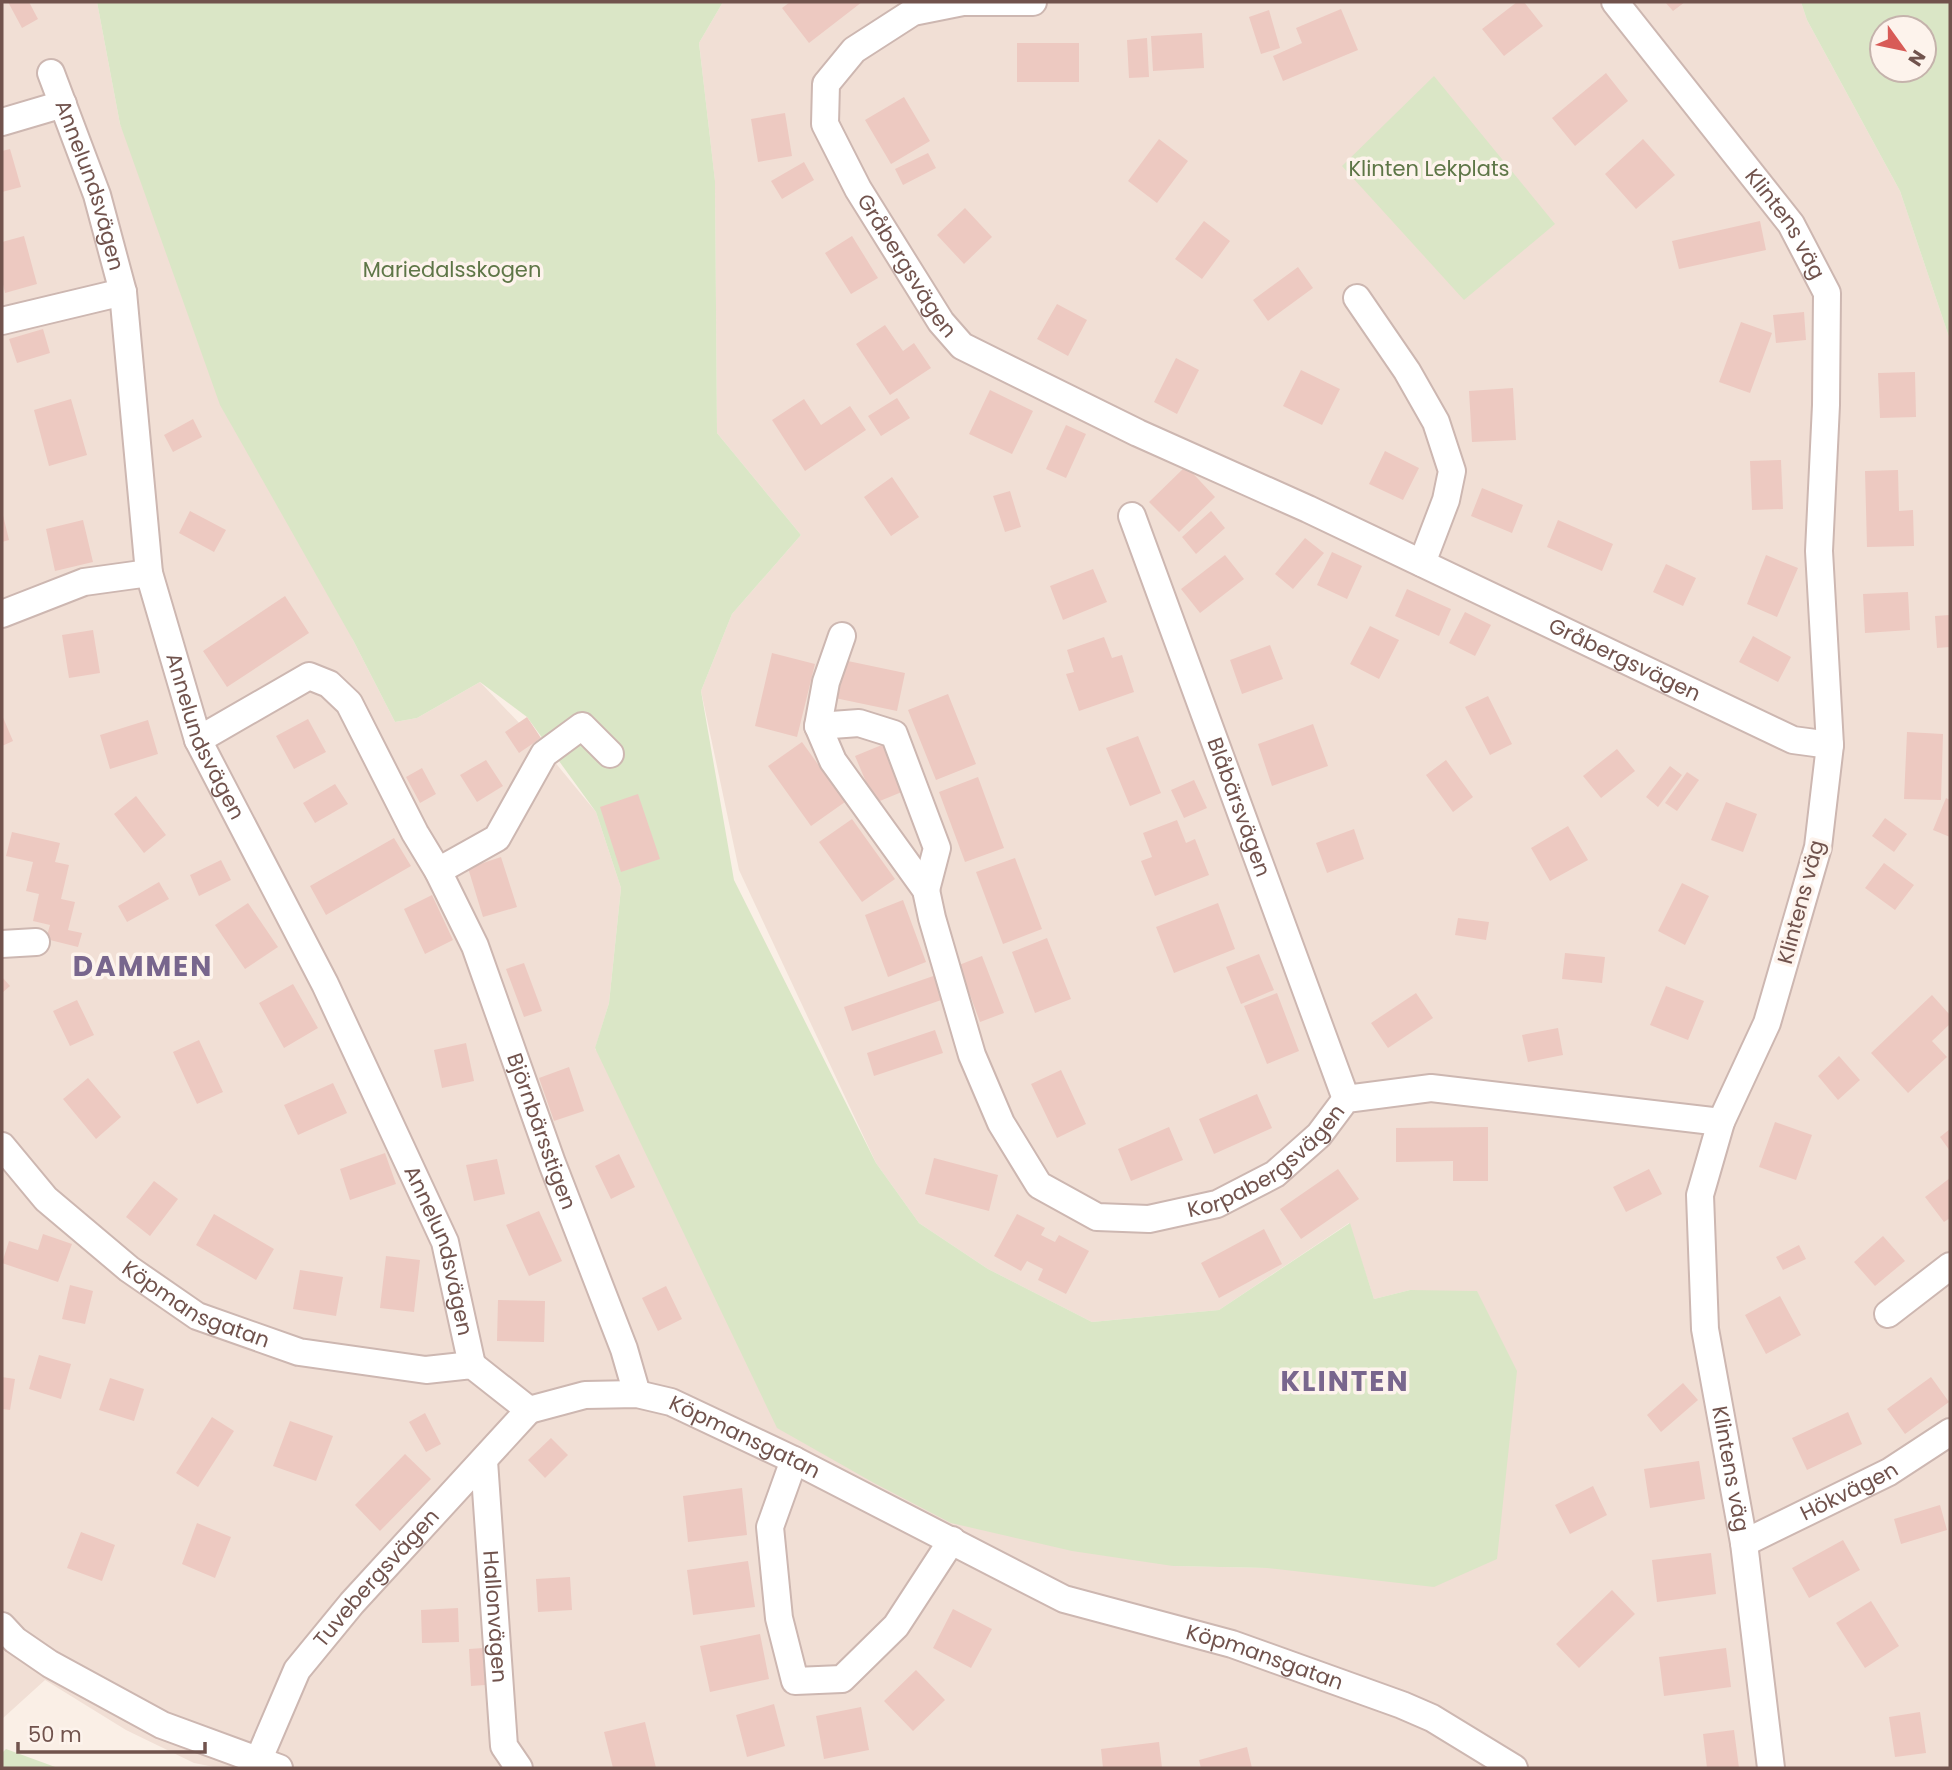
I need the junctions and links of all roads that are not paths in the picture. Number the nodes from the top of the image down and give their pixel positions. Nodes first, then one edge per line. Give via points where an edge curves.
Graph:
1 (1033, 2) edge
2 (1615, 2) edge
3 (51, 72) dead end
4 (64, 104) junction
5 (2, 122) edge
6 (123, 292) junction
7 (1357, 298) dead end
8 (2, 321) edge
9 (1132, 516) dead end
10 (1422, 563) junction
11 (149, 573) junction
12 (2, 614) edge
13 (842, 636) dead end
14 (818, 726) junction
15 (198, 740) junction
16 (1830, 744) junction
17 (610, 754) dead end
18 (438, 872) junction
19 (926, 890) junction
20 (36, 942) dead end
21 (2, 944) edge
22 (1346, 1099) junction
23 (1721, 1122) junction
24 (2, 1146) edge
25 (1950, 1266) edge
26 (1888, 1314) dead end
27 (472, 1365) junction
28 (637, 1394) junction
29 (529, 1410) junction
30 (1950, 1432) edge
31 (794, 1460) junction
32 (484, 1461) junction
33 (952, 1540) junction
34 (1744, 1543) junction
35 (2, 1626) edge
36 (264, 1766) edge
37 (519, 1768) edge
38 (1514, 1768) edge
39 (1771, 1768) edge

1 - 10 street, Gråbergsvägen via 963,2 913,12 854,50 826,84 825,124 858,189 941,322 962,345 1138,433
2 - 16 street, Klintens väg via 1791,224 1827,293 1819,551
3 - 4 street, Annelundsvägen
4 - 5 street
4 - 6 street, Annelundsvägen via 97,195
6 - 8 street
6 - 11 street, Annelundsvägen
7 - 10 street via 1436,422 1452,471
9 - 22 street, Blåbärsvägen
10 - 16 street, Gråbergsvägen via 1793,740
11 - 12 street via 84,582
11 - 15 street, Annelundsvägen
13 - 14 street via 826,682
14 - 19 street via 833,761
14 - 19 street via 859,723 894,734 937,848
15 - 18 street, Björnbärsstigen via 309,676 329,684 349,704
15 - 27 street, Annelundsvägen via 325,984 445,1242
16 - 23 street, Klintens väg via 1818,847 1808,883 1767,1023
17 - 18 street via 582,726 544,754 497,838
18 - 28 street, Björnbärsstigen via 475,946
19 - 22 street, Korpabergsvägen via 972,1055 1001,1123 1039,1185 1097,1217 1149,1219 1217,1204 1275,1174 1319,1136
20 - 21 street
22 - 23 street, Korpabergsvägen via 1431,1088
23 - 34 street, Klintens väg via 1700,1195 1704,1329
24 - 27 street, Köpmansgatan via 46,1199 129,1269 197,1316 299,1352 426,1370
25 - 26 street
27 - 29 street
28 - 29 street, Köpmansgatan via 586,1395
28 - 31 street, Köpmansgatan via 671,1402
29 - 32 street, Tuvebergsvägen
30 - 34 street, Hökvägen via 1889,1472
31 - 33 street, Köpmansgatan
31 - 33 street via 770,1527 779,1618 795,1681 842,1679 896,1626
32 - 36 street, Tuvebergsvägen via 352,1603 297,1670
32 - 37 street, Hallonvägen via 504,1746
33 - 38 street, Köpmansgatan via 1065,1599 1232,1644 1402,1705
34 - 39 street, Klintens väg
35 - 36 street via 15,1640 90,1688

